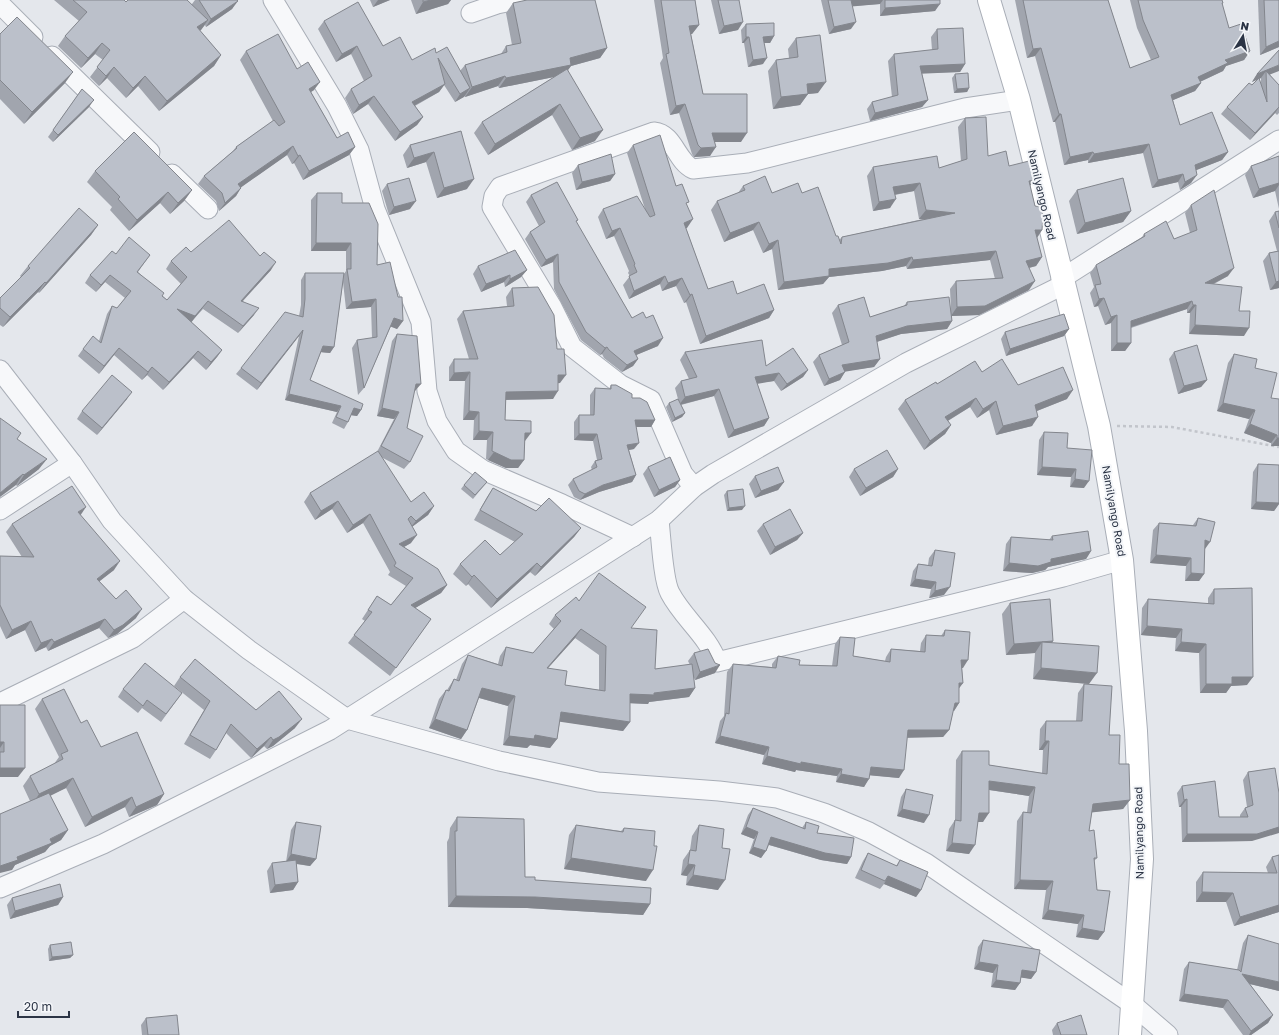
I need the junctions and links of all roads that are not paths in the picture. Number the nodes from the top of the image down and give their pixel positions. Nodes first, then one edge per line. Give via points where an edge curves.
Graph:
1 (273, 0) edge
2 (516, 0) edge
3 (989, 0) edge
4 (0, 4) edge
5 (471, 14) dead end
6 (1018, 100) junction
7 (1279, 140) edge
8 (208, 209) dead end
9 (1062, 282) junction
10 (0, 370) edge
11 (72, 463) junction
12 (694, 487) junction
13 (0, 510) edge
14 (659, 520) junction
15 (633, 537) junction
16 (1122, 560) junction
17 (184, 599) junction
18 (0, 703) edge
19 (347, 719) junction
20 (0, 888) edge
21 (1132, 1004) junction
22 (1130, 1035) edge
23 (1168, 1035) edge

1 - 15 street via 337,106 359,150 375,209 421,322 428,391 437,421 456,451 483,470
2 - 5 street
3 - 6 main road, Namilyango Road
4 - 8 street
6 - 9 main road, Namilyango Road
6 - 12 street via 965,108 747,163 693,169 686,165 661,133 654,132 500,187 494,196 492,207 552,307 572,347 621,385 650,400 683,474
7 - 9 street
9 - 12 street via 906,363
9 - 16 main road, Namilyango Road via 1099,426
10 - 11 street
11 - 13 street
11 - 17 street via 112,521
12 - 14 street
14 - 15 street
14 - 16 street via 661,549 669,592 712,649 718,662 1063,577
15 - 19 street
16 - 21 main road, Namilyango Road via 1136,731 1142,859
17 - 18 street via 132,638
17 - 19 street via 249,650
19 - 20 street via 330,730 103,844
19 - 21 street via 499,760 598,782 776,798 824,813 869,832 926,863
21 - 22 main road, Namilyango Road
21 - 23 street

